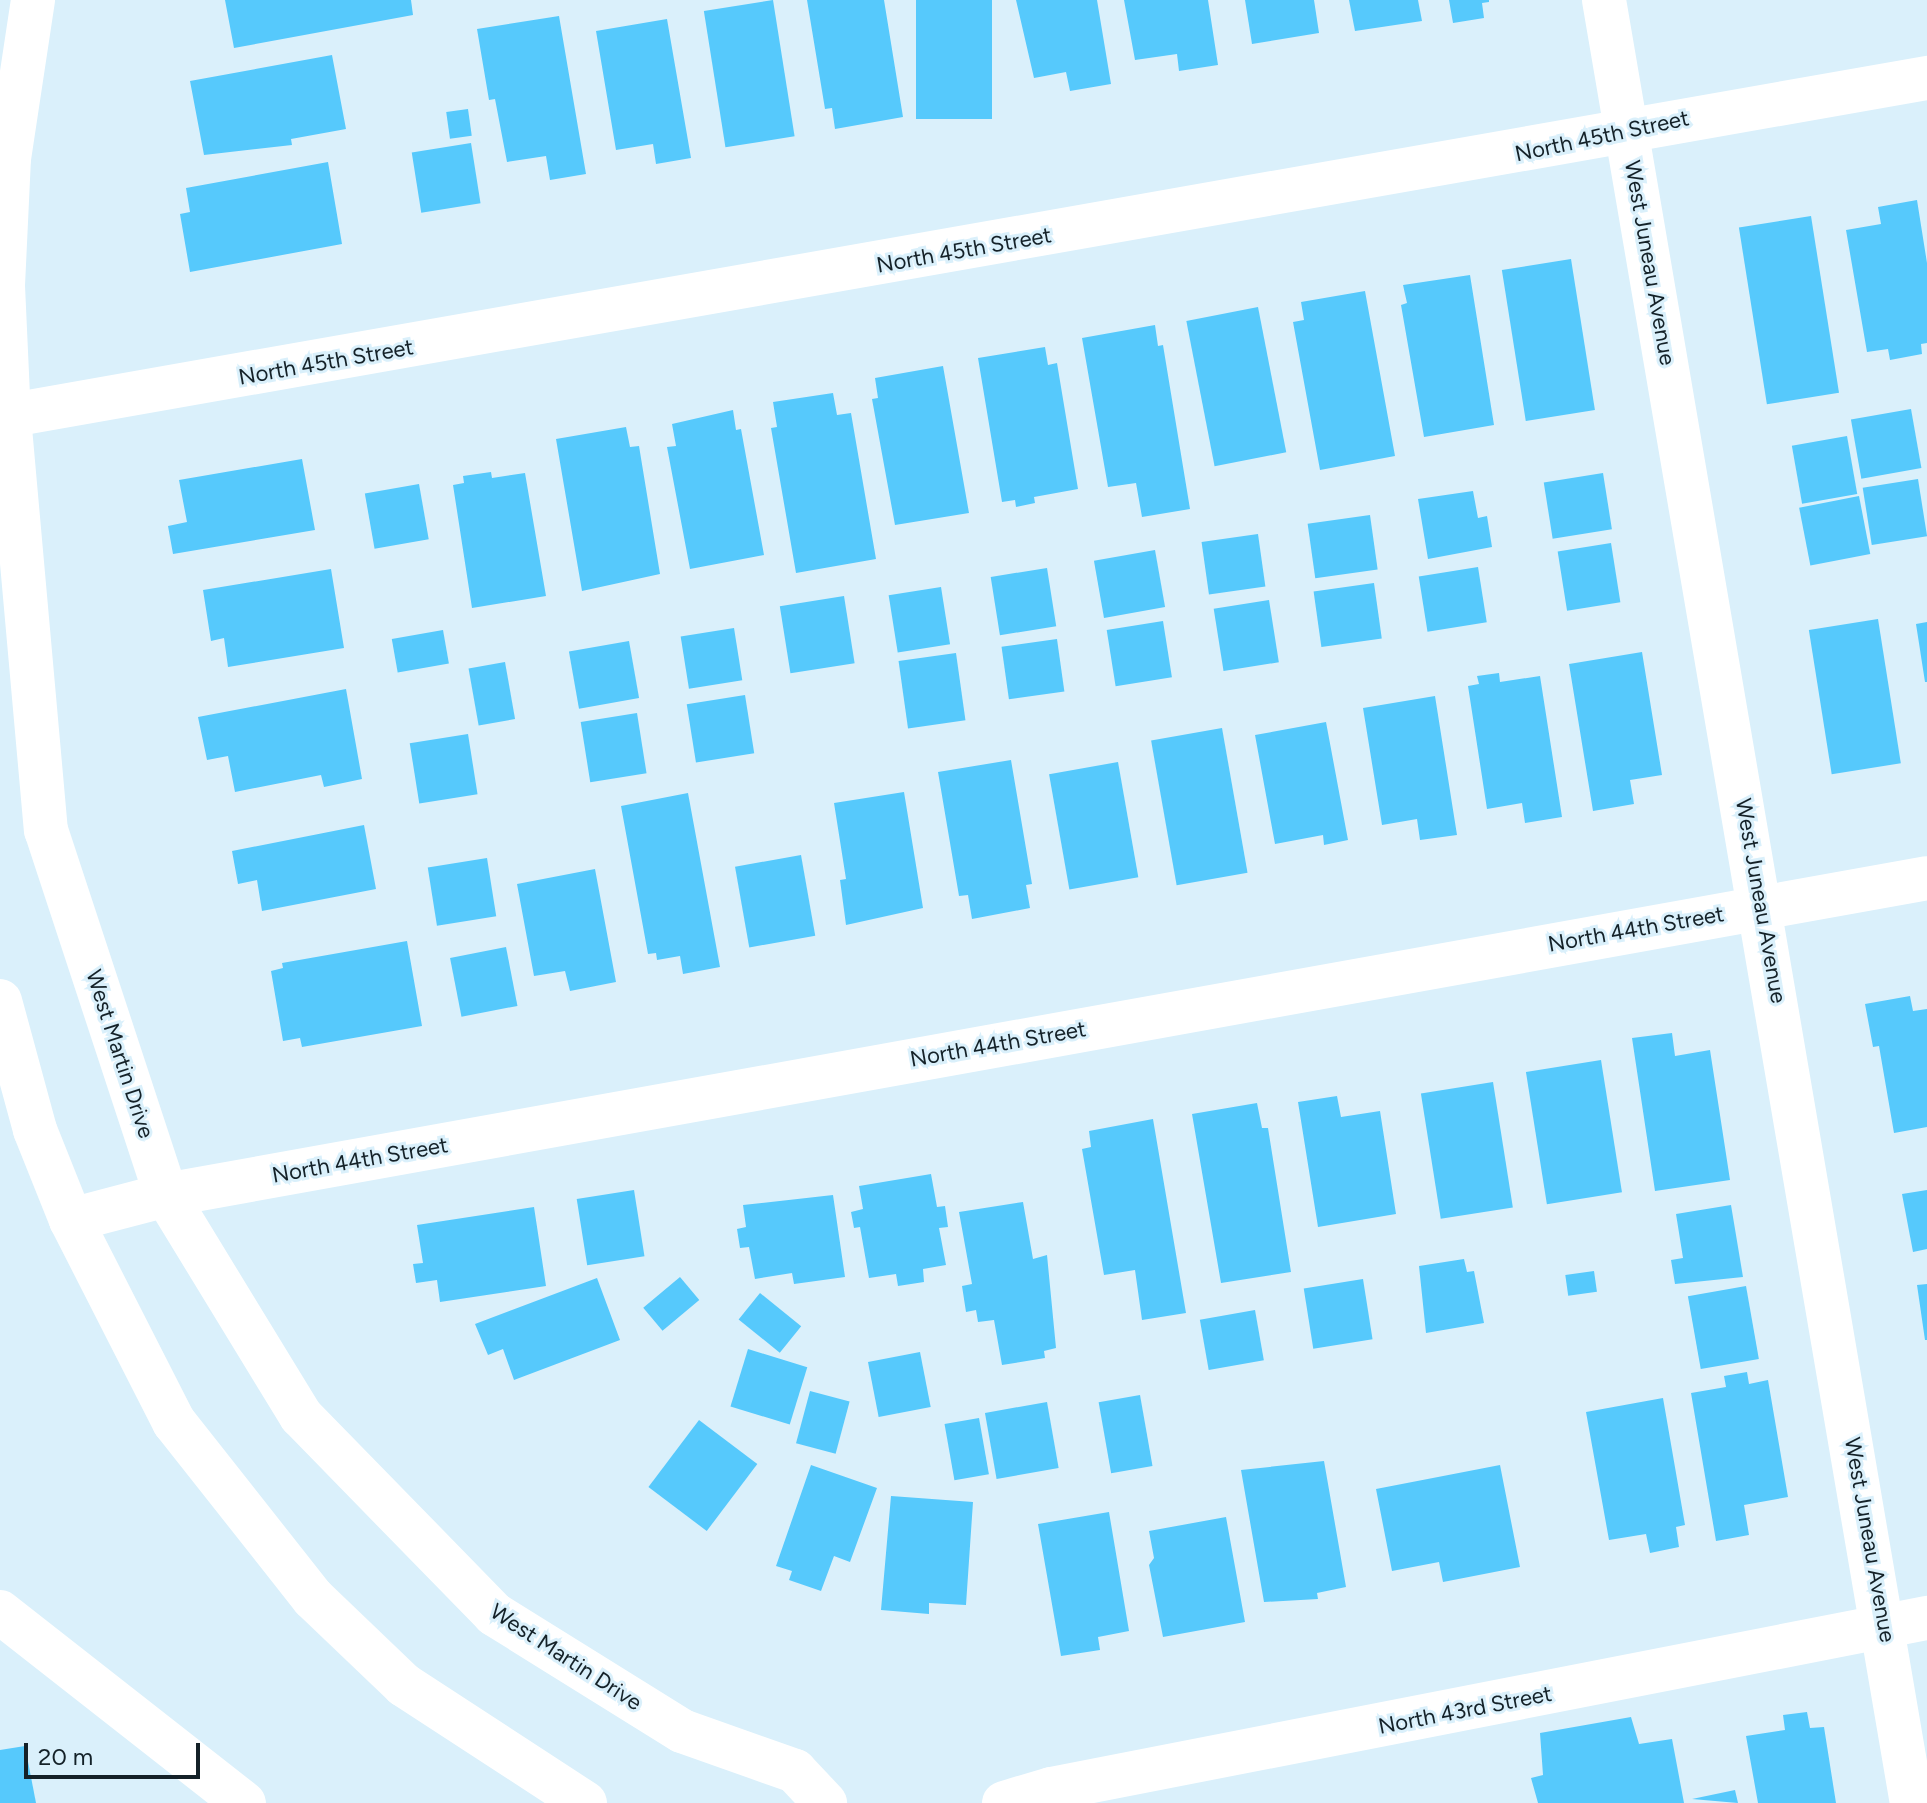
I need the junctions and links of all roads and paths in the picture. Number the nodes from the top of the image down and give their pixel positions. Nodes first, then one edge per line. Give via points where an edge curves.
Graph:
1 (33, 0) edge
2 (1604, 0) edge
3 (1927, 78) edge
4 (1626, 131) junction
5 (5, 417) edge
6 (1927, 878) edge
7 (1761, 906) junction
8 (0, 1001) edge
9 (166, 1195) junction
10 (71, 1220) junction
11 (0, 1612) edge
12 (1927, 1618) edge
13 (1885, 1626) junction
14 (244, 1803) edge
15 (585, 1803) edge
16 (825, 1803) edge
17 (1004, 1803) edge
18 (1912, 1803) edge

1 - 5 street, West Martin Drive via 9,158 3,286
2 - 4 street, West Juneau Avenue
3 - 4 street, North 45th Street
4 - 5 street, North 45th Street
4 - 7 street, West Juneau Avenue
5 - 9 street, West Martin Drive via 46,830
6 - 7 street, North 44th Street
7 - 9 street, North 44th Street
7 - 13 street, West Juneau Avenue
8 - 10 street via 35,1130
9 - 10 street, North 44th Street
9 - 16 street, West Martin Drive via 301,1416 494,1614 682,1731 795,1771
10 - 15 street via 174,1422 313,1598 404,1685
11 - 14 street
12 - 13 street, North 43rd Street
13 - 17 street, North 43rd Street via 1051,1789
13 - 18 street, West Juneau Avenue

